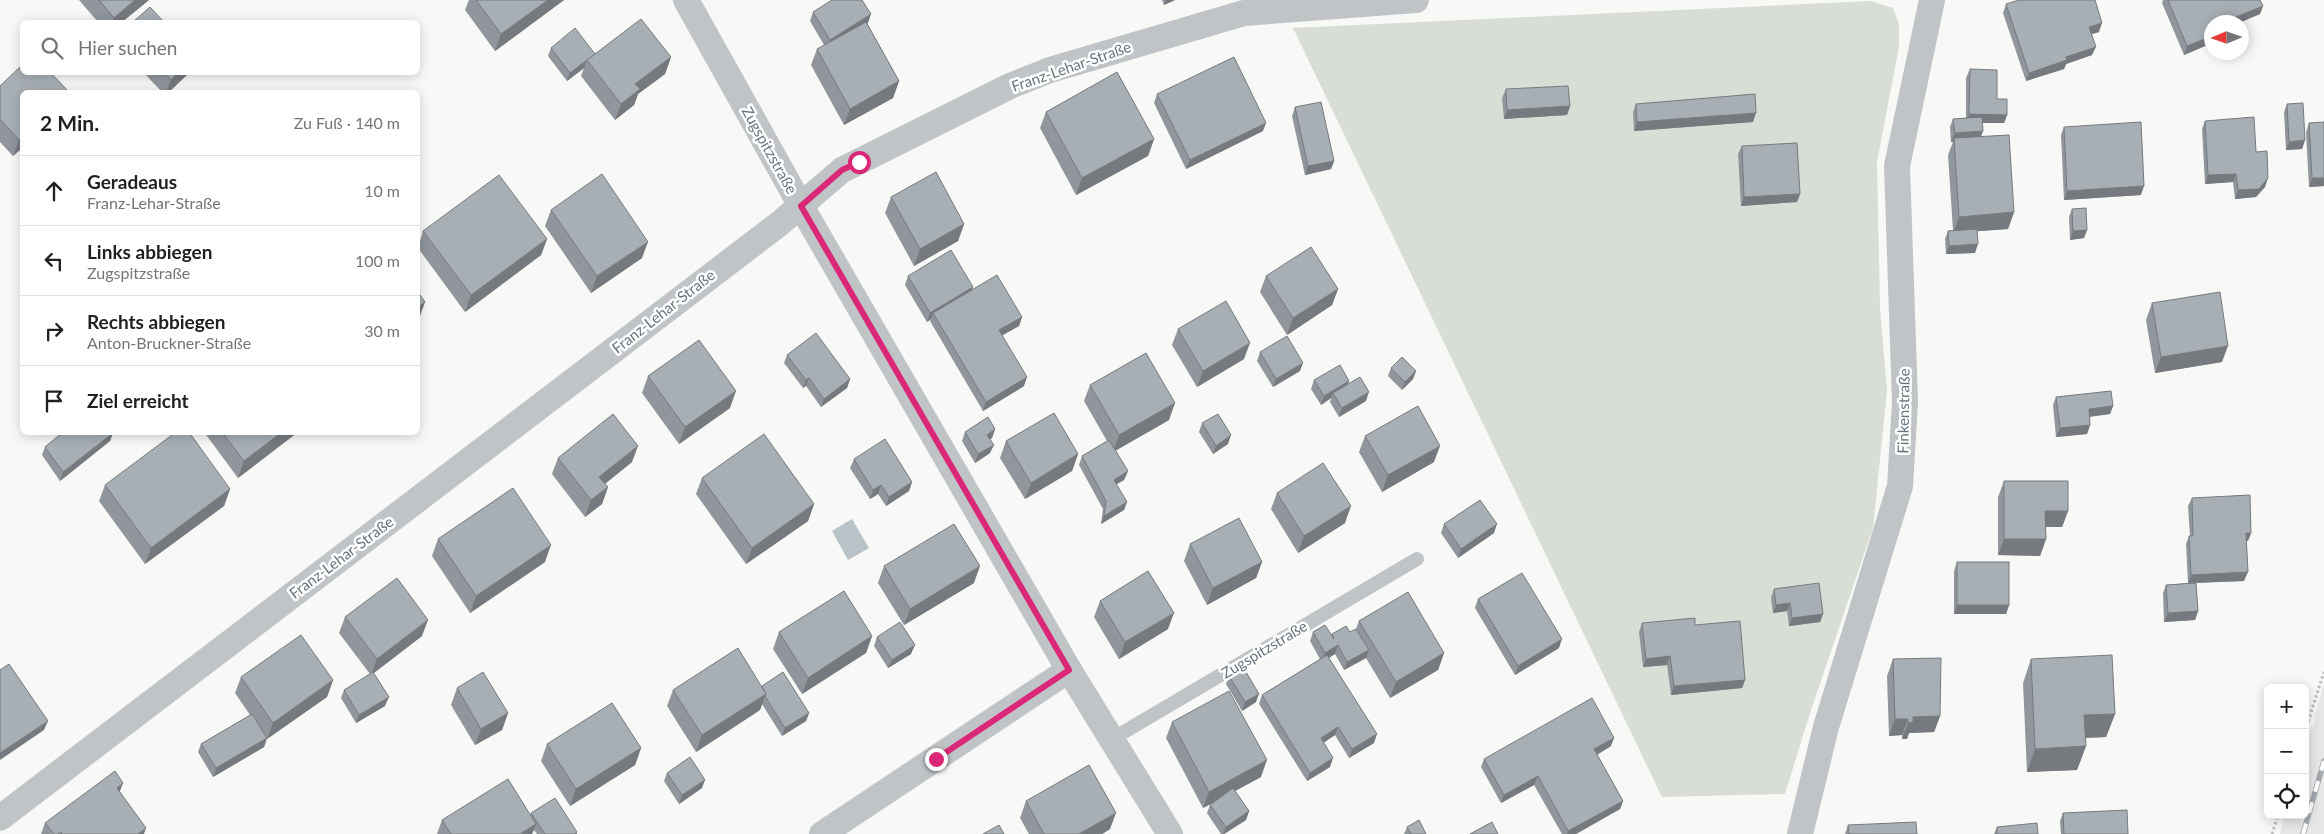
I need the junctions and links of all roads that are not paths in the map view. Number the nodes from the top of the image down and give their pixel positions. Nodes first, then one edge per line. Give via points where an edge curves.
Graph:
1 (686, 0) edge
2 (1416, 0) edge
3 (1932, 0) edge
4 (1381, 1) edge
5 (801, 206) junction
6 (1417, 559) dead end
7 (1069, 670) junction
8 (1112, 739) junction
9 (0, 818) edge
10 (1802, 823) edge
11 (822, 834) edge
12 (1170, 834) edge

1 - 5 street, Zugspitzstraße
2 - 4 street, Franz-Lehar-Straße
3 - 10 street, Finkenstraße via 1897,166 1906,402 1900,486 1831,709
4 - 5 street, Franz-Lehar-Straße via 1244,13 1050,70 1010,86 842,170
5 - 7 street, Zugspitzstraße
5 - 9 street, Franz-Lehar-Straße
6 - 8 lane, Zugspitzstraße
7 - 8 street, Zugspitzstraße
7 - 11 street
8 - 12 street, Zugspitzstraße

